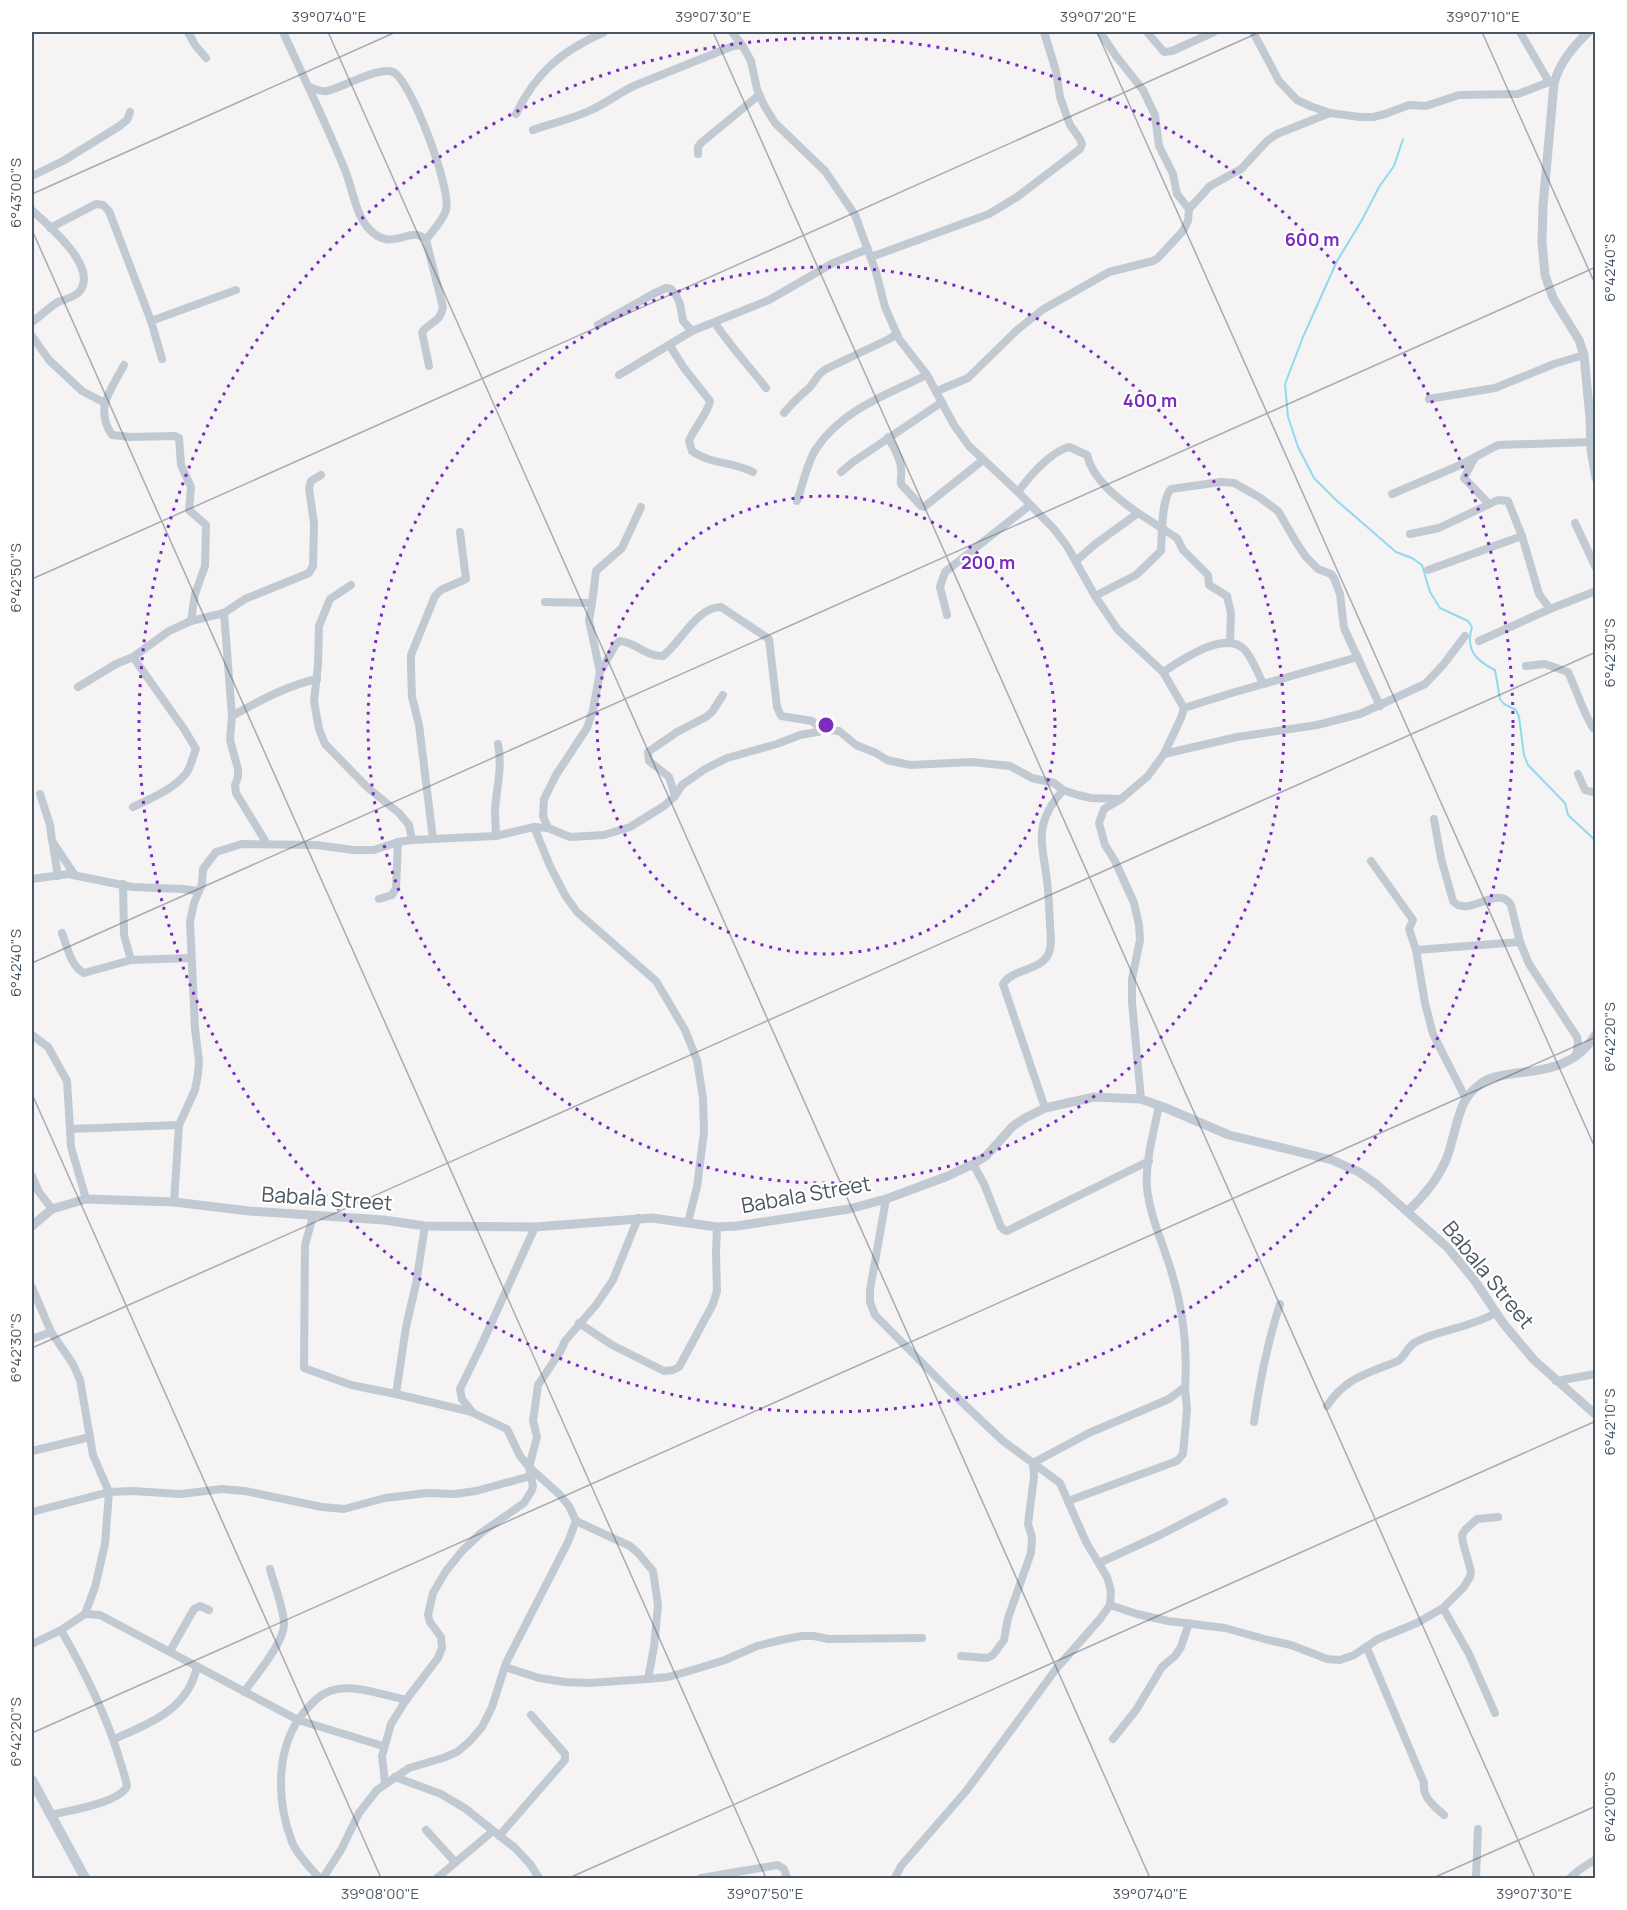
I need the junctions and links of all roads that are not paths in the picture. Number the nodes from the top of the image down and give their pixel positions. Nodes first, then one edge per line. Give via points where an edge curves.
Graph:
1 (188, 32) edge
2 (283, 32) edge
3 (603, 32) edge
4 (732, 32) edge
5 (1044, 32) edge
6 (1100, 32) edge
7 (1147, 32) edge
8 (1214, 32) edge
9 (1253, 32) edge
10 (1520, 32) edge
11 (1588, 32) edge
12 (594, 34) edge
13 (742, 45) junction
14 (206, 58) dead end
15 (1551, 82) junction
16 (309, 87) junction
17 (759, 95) junction
18 (130, 112) dead end
19 (1330, 113) junction
20 (516, 114) dead end
21 (532, 130) dead end
22 (698, 154) dead end
23 (32, 176) edge
24 (1189, 209) junction
25 (32, 210) edge
26 (50, 228) junction
27 (426, 240) junction
28 (870, 253) junction
29 (236, 290) dead end
30 (151, 321) junction
31 (32, 322) edge
32 (715, 322) junction
33 (598, 324) dead end
34 (692, 331) junction
35 (897, 334) junction
36 (32, 336) edge
37 (670, 346) junction
38 (1584, 355) junction
39 (162, 359) dead end
40 (124, 365) dead end
41 (429, 366) dead end
42 (619, 375) dead end
43 (927, 375) junction
44 (766, 388) dead end
45 (937, 391) junction
46 (1430, 399) dead end
47 (942, 402) junction
48 (105, 403) junction
49 (784, 413) dead end
50 (888, 436) junction
51 (1593, 448) edge
52 (1475, 456) junction
53 (983, 460) junction
54 (753, 472) dead end
55 (841, 472) dead end
56 (321, 475) dead end
57 (1596, 478) edge
58 (1018, 492) junction
59 (1392, 495) dead end
60 (797, 501) dead end
61 (1489, 504) junction
62 (1030, 505) junction
63 (641, 507) dead end
64 (1138, 513) junction
65 (1575, 523) dead end
66 (1162, 528) junction
67 (460, 532) dead end
68 (1410, 534) dead end
69 (1522, 536) junction
70 (1076, 561) junction
71 (1596, 568) edge
72 (1428, 570) dead end
73 (351, 585) dead end
74 (1596, 591) edge
75 (1095, 596) junction
76 (545, 602) dead end
77 (592, 603) junction
78 (1550, 609) junction
79 (224, 613) junction
80 (947, 615) dead end
81 (191, 621) junction
82 (1465, 636) dead end
83 (1479, 641) dead end
84 (1230, 643) junction
85 (133, 657) junction
86 (1358, 657) junction
87 (1526, 666) dead end
88 (600, 672) junction
89 (1163, 672) junction
90 (317, 678) junction
91 (1263, 684) junction
92 (78, 687) dead end
93 (723, 695) dead end
94 (1380, 706) junction
95 (1184, 708) junction
96 (232, 716) junction
97 (1596, 728) edge
98 (823, 730) junction
99 (498, 744) dead end
100 (1164, 754) junction
101 (1578, 774) dead end
102 (1063, 790) junction
103 (1596, 793) edge
104 (40, 794) dead end
105 (675, 796) junction
106 (1121, 799) junction
107 (133, 807) dead end
108 (1434, 819) dead end
109 (534, 827) junction
110 (548, 828) junction
111 (496, 836) junction
112 (433, 839) junction
113 (412, 840) junction
114 (52, 841) junction
115 (398, 842) junction
116 (267, 844) junction
117 (1371, 861) dead end
118 (74, 874) junction
119 (58, 876) junction
120 (32, 879) edge
121 (123, 884) junction
122 (199, 891) junction
123 (380, 899) dead end
124 (62, 933) dead end
125 (1520, 942) junction
126 (1416, 950) junction
127 (191, 958) junction
128 (131, 960) junction
129 (1596, 1034) edge
130 (32, 1035) edge
131 (1575, 1058) junction
132 (1141, 1099) junction
133 (1466, 1099) junction
134 (1159, 1105) junction
135 (1046, 1108) junction
136 (179, 1125) junction
137 (70, 1129) junction
138 (1149, 1161) junction
139 (974, 1164) junction
140 (32, 1176) edge
141 (86, 1199) junction
142 (886, 1199) junction
143 (174, 1202) junction
144 (52, 1209) junction
145 (1408, 1211) junction
146 (313, 1216) junction
147 (638, 1218) junction
148 (688, 1222) junction
149 (32, 1226) edge
150 (425, 1226) junction
151 (535, 1227) junction
152 (717, 1227) junction
153 (32, 1287) edge
154 (1280, 1304) dead end
155 (1496, 1313) junction
156 (579, 1323) junction
157 (51, 1332) junction
158 (32, 1339) edge
159 (1596, 1374) edge
160 (1556, 1381) junction
161 (1185, 1387) junction
162 (396, 1394) junction
163 (1328, 1406) dead end
164 (473, 1413) junction
165 (1596, 1415) edge
166 (1254, 1422) dead end
167 (90, 1437) junction
168 (32, 1451) edge
169 (1033, 1463) junction
170 (529, 1467) junction
171 (531, 1476) junction
172 (546, 1481) junction
173 (533, 1486) junction
174 (109, 1492) junction
175 (1068, 1500) junction
176 (1224, 1502) dead end
177 (32, 1512) edge
178 (1498, 1517) dead end
179 (576, 1521) junction
180 (1099, 1563) junction
181 (270, 1569) dead end
182 (1110, 1605) junction
183 (1443, 1608) junction
184 (209, 1610) dead end
185 (85, 1614) junction
186 (1189, 1623) junction
187 (62, 1630) junction
188 (922, 1638) dead end
189 (32, 1644) edge
190 (1367, 1648) junction
191 (170, 1651) junction
192 (962, 1656) dead end
193 (197, 1666) junction
194 (505, 1667) junction
195 (648, 1679) junction
196 (244, 1692) junction
197 (406, 1700) junction
198 (1495, 1713) dead end
199 (531, 1715) dead end
200 (297, 1720) junction
201 (114, 1739) junction
202 (1113, 1739) dead end
203 (383, 1746) junction
204 (395, 1777) junction
205 (32, 1780) edge
206 (385, 1783) junction
207 (50, 1815) junction
208 (1444, 1815) dead end
209 (1478, 1829) dead end
210 (426, 1830) dead end
211 (496, 1833) junction
212 (1596, 1859) edge
213 (455, 1862) junction
214 (85, 1878) edge
215 (321, 1878) edge
216 (437, 1878) edge
217 (539, 1878) edge
218 (701, 1878) edge
219 (787, 1878) edge
220 (895, 1878) edge
221 (1476, 1878) edge
222 (1570, 1878) edge

1 - 14 street
2 - 16 street
3 - 12 street
4 - 13 street
5 - 28 street via 1060,98 1082,144 1080,149 989,214
6 - 24 street via 1143,90 1155,115 1159,146 1173,174 1177,194
7 - 8 street via 1164,52
9 - 19 street via 1279,81 1297,100
10 - 15 street
11 - 15 street
12 - 20 street via 539,76
13 - 17 street via 751,61
13 - 21 street via 629,88 588,112
15 - 19 street via 1518,94 1459,95 1373,117
15 - 38 street via 1543,206 1545,275
16 - 27 street via 366,227 386,241 416,234
16 - 27 street via 326,91 387,71 400,78 419,113 447,196 446,210
17 - 22 street via 701,143
17 - 28 street via 775,123 839,189 855,214
18 - 23 street via 118,128
19 - 24 street via 1277,134 1241,169 1210,186
24 - 45 street via 1183,231 1158,258 1109,272 1042,310 968,378
25 - 26 street
26 - 30 street via 96,204 103,205 120,236
26 - 31 street via 77,258 84,272 83,284 75,296
27 - 41 street via 443,306 436,322 422,332
28 - 32 street via 833,263 769,300
28 - 35 street via 885,308
29 - 30 street
30 - 39 street
32 - 34 street
32 - 44 street
33 - 34 street via 666,288 676,294 683,321
34 - 37 street
35 - 43 street
35 - 49 street via 816,375 812,385
36 - 48 street via 49,360 82,391
37 - 42 street
37 - 54 street via 710,401 689,441 692,451 703,458
38 - 46 street via 1495,388
38 - 51 street
40 - 48 street
43 - 45 street
43 - 60 street via 867,404 832,429 815,450
45 - 47 street
47 - 50 street
47 - 53 street via 954,425
48 - 81 street via 104,420 112,435 178,438 181,465 191,487 189,510 206,528 205,566
50 - 53 street via 900,463 901,484 924,507
50 - 55 street
51 - 52 street via 1507,444
51 - 57 street
52 - 59 street
52 - 61 street via 1464,478
53 - 58 street
56 - 79 street via 311,481 309,488 314,524 311,572 245,599
58 - 62 street
58 - 64 street via 1042,465 1069,447 1087,455 1090,466 1109,490
61 - 68 street via 1439,528
61 - 69 street via 1508,501
62 - 70 street via 1054,529
62 - 80 street via 945,572 940,587
63 - 77 street via 622,548 596,571
64 - 66 street
64 - 70 street
65 - 71 street
66 - 75 street via 1161,551 1150,563 1136,575
66 - 84 street via 1177,538 1183,550 1208,575 1209,585 1227,596
66 - 86 street via 1166,496 1171,489 1234,483 1259,497 1278,511 1318,569 1334,578 1344,628
67 - 112 street via 466,579 435,596 411,655 412,697
69 - 72 street
69 - 78 street via 1539,594
70 - 75 street
73 - 90 street via 330,599 319,626
74 - 78 street
75 - 89 street via 1118,630
76 - 77 street
77 - 88 street via 589,620
78 - 83 street
79 - 81 street
79 - 96 street
81 - 85 street via 169,631
82 - 94 street via 1425,684
84 - 89 street via 1205,648
84 - 91 street via 1244,649
85 - 92 street
85 - 107 street via 196,749 188,771 180,779
86 - 91 street
86 - 94 street
87 - 97 street via 1545,664 1568,672 1589,721
88 - 98 street via 620,641 663,656 704,613 721,607 769,639 781,716 812,721
88 - 110 street via 587,728 544,799 543,816
89 - 95 street
90 - 96 street via 278,692
90 - 113 street via 314,700 325,744 399,813 409,825
91 - 95 street
93 - 105 street via 706,717 648,752 649,761 669,777
94 - 100 street via 1339,720
95 - 100 street
96 - 116 street via 230,740 238,769 236,793
98 - 102 street via 839,731 856,745 887,760 910,765 972,762 1010,766
98 - 105 street via 727,758 682,785
99 - 111 street via 501,757
100 - 106 street via 1148,776
101 - 103 street via 1585,790
102 - 106 street via 1091,798
102 - 135 street via 1049,809 1040,833 1048,883 1048,956 1002,984
104 - 114 street
105 - 110 street via 630,827 604,835 570,837
106 - 132 street via 1104,809 1099,823 1134,903 1139,926 1132,1002
108 - 125 street via 1453,901 1464,907 1490,899 1508,900
109 - 110 street
109 - 111 street
109 - 148 street via 565,895 577,912 656,981 685,1030 697,1060 704,1132
111 - 112 street
112 - 113 street
113 - 115 street
114 - 118 street
114 - 119 street
115 - 116 street via 374,850
115 - 123 street via 396,888 392,895
116 - 122 street via 242,844 216,852 203,869
117 - 126 street via 1413,920 1409,929
118 - 119 street
118 - 121 street
119 - 120 street
121 - 122 street
121 - 128 street via 124,935
122 - 127 street via 190,922
124 - 128 street via 71,958 84,973
125 - 126 street
125 - 131 street via 1529,964 1578,1037
126 - 133 street via 1433,1034
127 - 128 street
127 - 136 street via 199,1061 195,1090
129 - 131 street
130 - 137 street via 48,1047 67,1081
131 - 133 street via 1486,1080
132 - 134 street, Babala Street
132 - 135 street, Babala Street via 1094,1097
133 - 145 street via 1439,1174
134 - 138 street
134 - 145 street, Babala Street via 1229,1135 1332,1160 1359,1172
135 - 139 street, Babala Street via 1014,1126
136 - 137 street
136 - 143 street
137 - 141 street via 71,1147
138 - 139 street via 1007,1231 1001,1227
138 - 161 street via 1150,1204 1169,1264 1186,1344
139 - 142 street, Babala Street
140 - 144 street
141 - 143 street, Babala Street
141 - 144 street, Babala Street
142 - 152 street, Babala Street via 807,1217
142 - 169 street via 870,1290 875,1315 1003,1441
143 - 146 street, Babala Street
144 - 149 street, Babala Street
145 - 155 street, Babala Street via 1448,1248
146 - 150 street, Babala Street
146 - 162 street via 305,1256 304,1368 351,1385
147 - 148 street, Babala Street
147 - 151 street, Babala Street
147 - 156 street via 612,1280
148 - 152 street, Babala Street
150 - 151 street, Babala Street
150 - 162 street
151 - 164 street via 460,1389 462,1399
152 - 156 street via 717,1292 679,1367 664,1371
153 - 157 street
154 - 166 street via 1269,1337
155 - 160 street, Babala Street
155 - 163 street via 1415,1342 1398,1361 1347,1383
156 - 170 street via 538,1385 533,1421 537,1437
157 - 158 street
157 - 167 street via 80,1380
159 - 160 street
160 - 165 street, Babala Street
161 - 169 street via 1169,1399 1089,1433
161 - 175 street via 1183,1454 1177,1461
162 - 164 street
164 - 170 street via 507,1429 519,1456
167 - 168 street
167 - 174 street
169 - 175 street via 1060,1483
169 - 192 street via 1028,1524 1032,1553 1004,1640 987,1658
170 - 171 street
170 - 172 street
171 - 173 street
171 - 174 street via 476,1491 385,1498 344,1509 222,1489 181,1494
172 - 173 street
172 - 179 street
173 - 197 street via 524,1503 481,1533 446,1571 433,1593 428,1615 441,1637 442,1648
174 - 177 street
174 - 185 street via 105,1544
175 - 180 street
176 - 180 street
178 - 183 street via 1478,1519 1465,1530 1462,1535 1470,1578
179 - 194 street
179 - 195 street via 630,1546 652,1571 658,1605
180 - 182 street via 1109,1583
181 - 196 street via 283,1629
182 - 186 street
182 - 220 street
183 - 190 street
183 - 198 street
184 - 191 street via 200,1606 194,1609
185 - 187 street
185 - 191 street via 100,1615
186 - 190 street via 1291,1645 1327,1659 1340,1659
186 - 202 street via 1181,1647 1162,1667
187 - 189 street
187 - 201 street
188 - 195 street via 802,1636 757,1646 668,1677
190 - 208 street via 1424,1783 1423,1791
191 - 193 street
193 - 196 street
193 - 201 street via 190,1690 171,1709
194 - 195 street via 565,1682
194 - 204 street via 492,1707 470,1741 450,1755
196 - 200 street
197 - 200 street via 345,1688 328,1691
197 - 203 street
199 - 211 street via 565,1754 565,1760
200 - 203 street
200 - 215 street via 281,1770 285,1821 292,1845
201 - 207 street via 126,1779 125,1790 92,1805
203 - 206 street
204 - 206 street
204 - 211 street via 441,1794
205 - 207 main road
206 - 215 street via 359,1813 337,1858
207 - 214 main road
209 - 221 street
210 - 213 street
211 - 213 street
211 - 217 street via 515,1848
212 - 222 street
213 - 216 street
218 - 219 street via 778,1865

